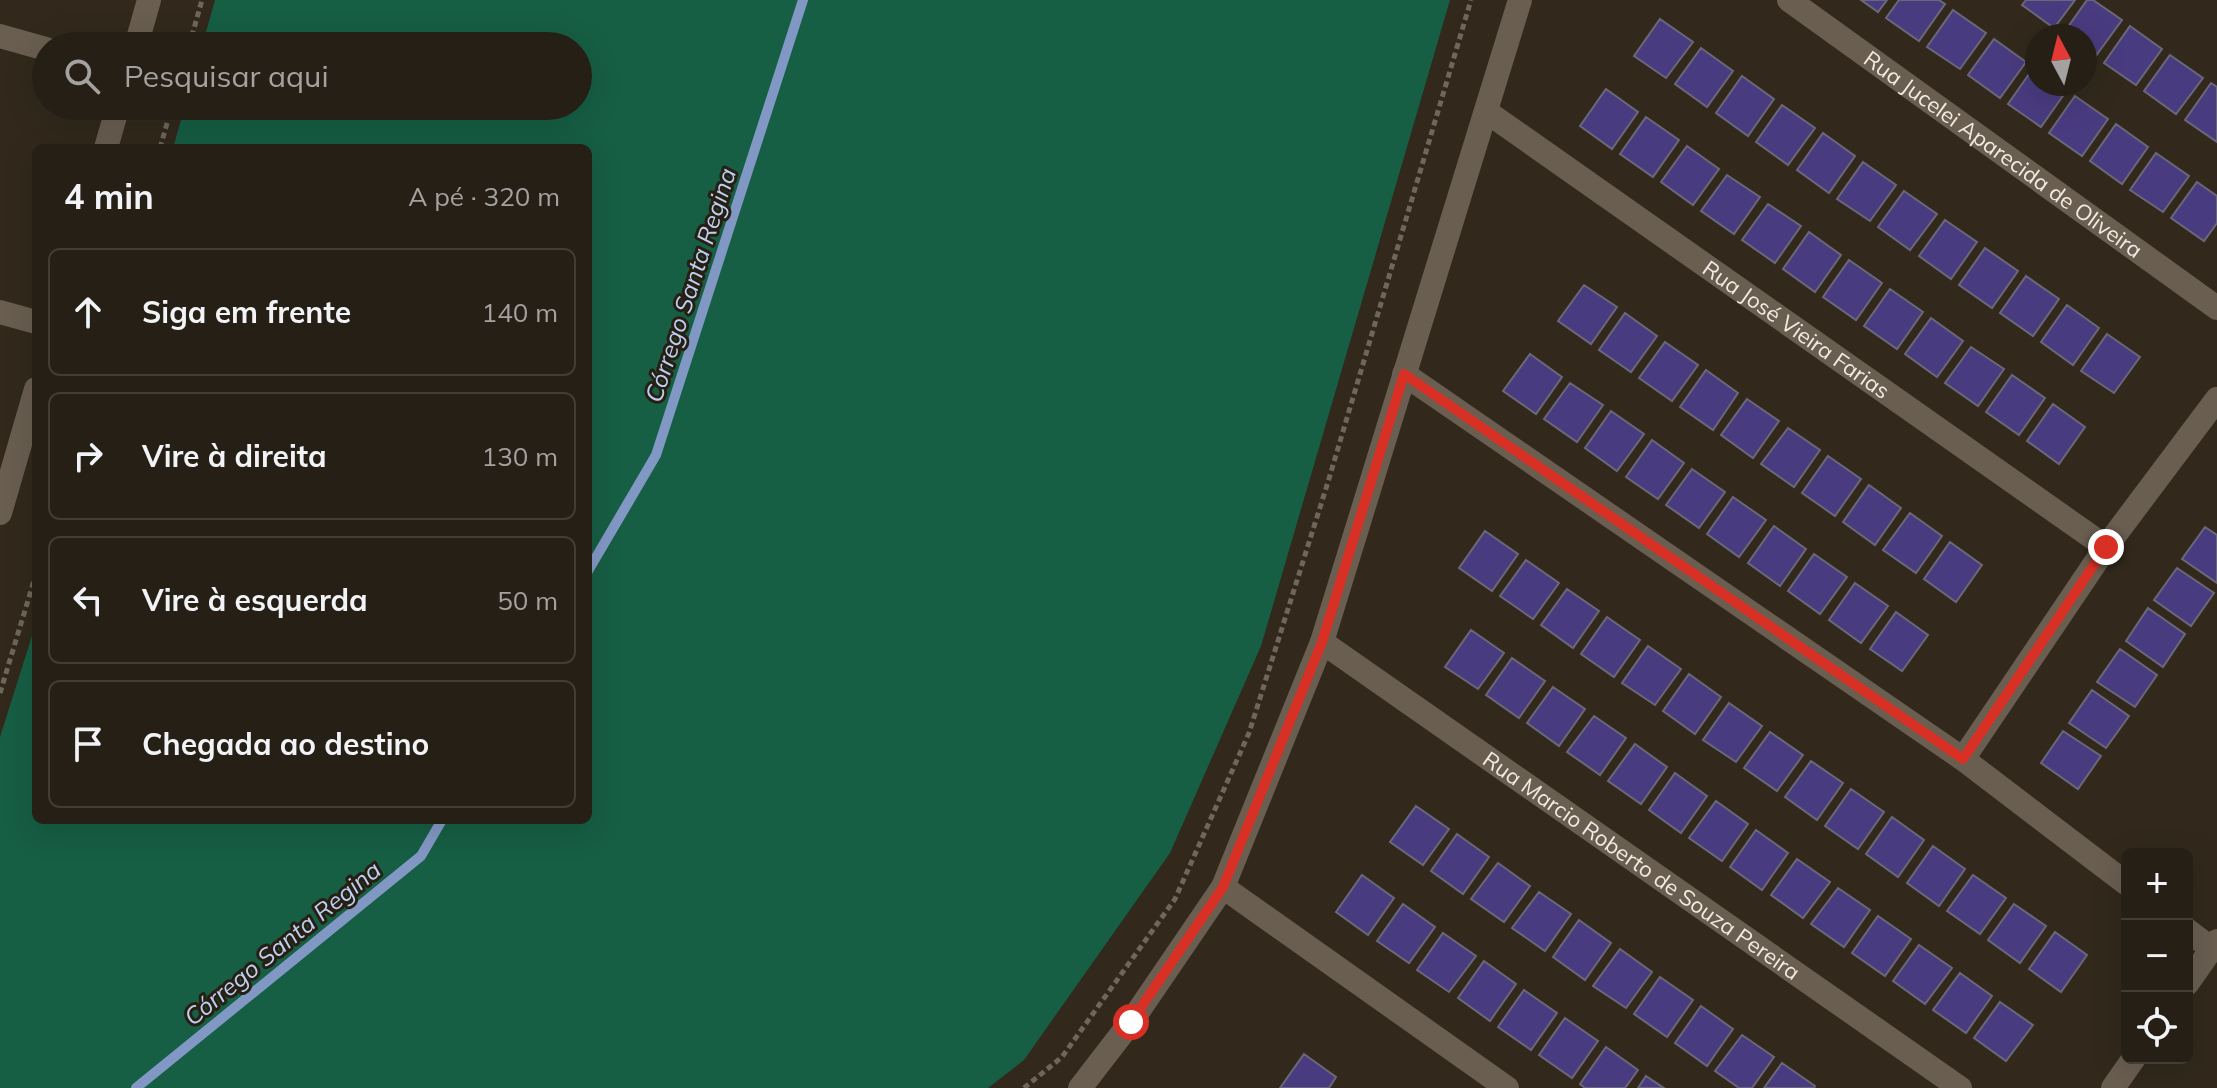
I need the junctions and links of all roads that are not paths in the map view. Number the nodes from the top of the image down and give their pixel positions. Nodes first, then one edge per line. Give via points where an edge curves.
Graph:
1 (149, 0) edge
2 (1520, 0) edge
3 (1789, 0) edge
4 (140, 32) edge
5 (0, 36) edge
6 (32, 45) edge
7 (1487, 112) junction
8 (114, 120) edge
9 (107, 144) edge
10 (2217, 308) edge
11 (0, 312) edge
12 (32, 321) edge
13 (1404, 374) junction
14 (2217, 399) edge
15 (32, 403) edge
16 (0, 513) edge
17 (2106, 547) junction
18 (1322, 642) junction
19 (1963, 759) junction
20 (2121, 879) edge
21 (1223, 887) junction
22 (2193, 933) edge
23 (2214, 945) edge
24 (2193, 975) edge
25 (2130, 1064) edge
26 (1080, 1088) edge
27 (1507, 1088) edge
28 (1960, 1088) edge
29 (2113, 1088) edge

1 - 4 street
2 - 7 street
3 - 10 street, Rua Jucelei Aparecida de Oliveira
5 - 6 street
7 - 13 street
7 - 17 street, Rua José Vieira Farias
8 - 9 street
11 - 12 street
13 - 18 street
13 - 19 street
14 - 17 street
15 - 16 street
17 - 19 street
18 - 21 street
18 - 28 street, Rua Marcio Roberto de Souza Pereira
19 - 20 street
21 - 26 street
21 - 27 street
22 - 23 street
23 - 24 street
25 - 29 street

